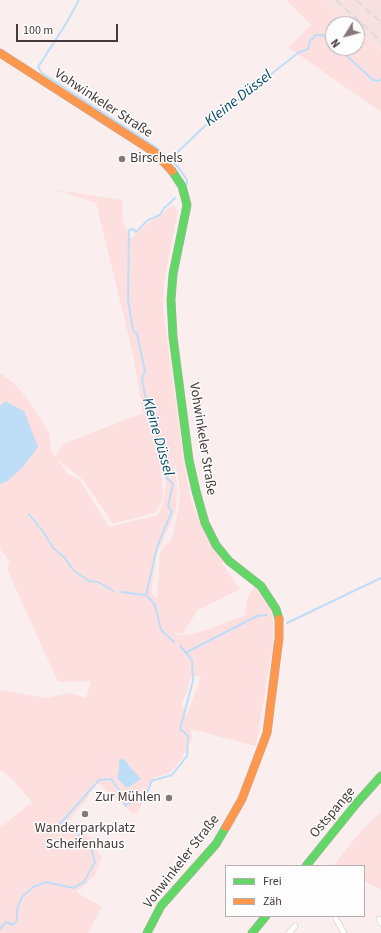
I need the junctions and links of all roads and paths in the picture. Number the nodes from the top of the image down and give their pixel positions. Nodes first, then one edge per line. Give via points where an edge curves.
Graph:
1 (0, 53) edge
2 (381, 776) edge
3 (307, 865) edge
4 (265, 917) edge
5 (336, 919) dead end
6 (295, 926) dead end
7 (147, 933) edge
8 (252, 933) edge
9 (289, 933) edge
10 (344, 933) edge

1 - 7 street, Vohwinkeler Straße via 157,154 172,170 183,189 187,206 173,274 171,300 173,337 189,460 202,517 216,545 229,561 261,586 279,618 279,638 267,733 242,799 216,844 161,906
2 - 3 street, Ostspange
4 - 8 street
5 - 10 street
6 - 9 street

